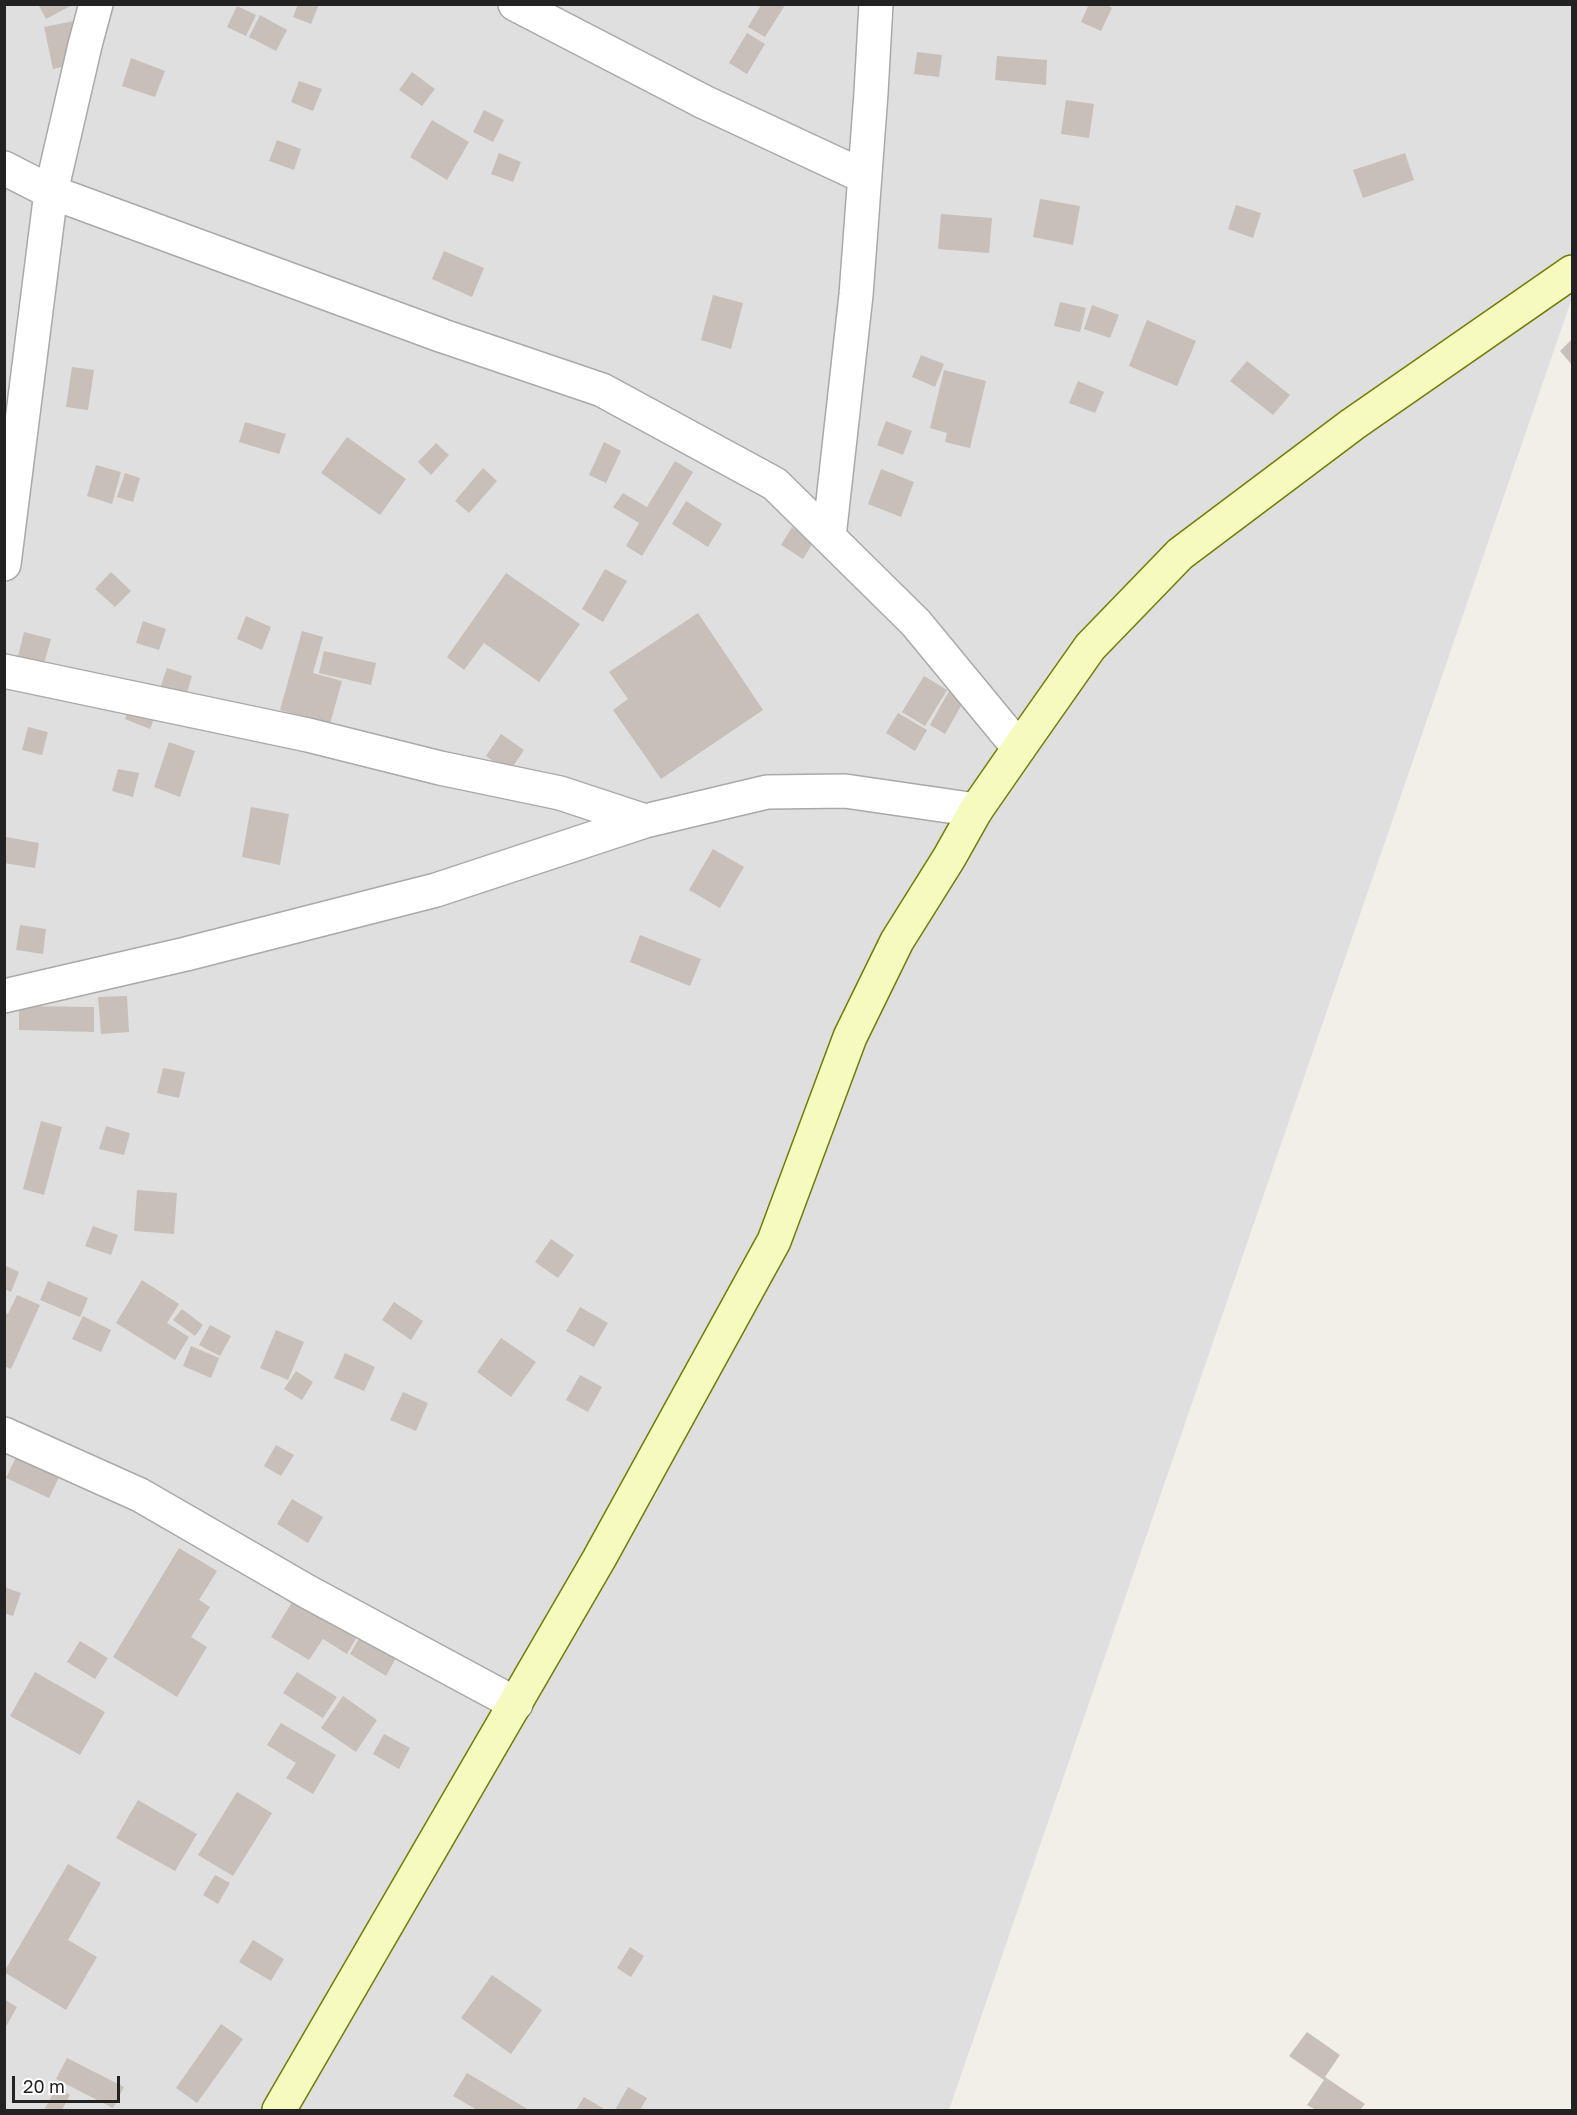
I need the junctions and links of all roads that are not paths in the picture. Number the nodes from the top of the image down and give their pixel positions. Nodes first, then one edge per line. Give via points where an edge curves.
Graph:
1 (96, 4) edge
2 (514, 4) edge
3 (876, 4) edge
4 (4, 168) edge
5 (865, 177) junction
6 (51, 192) junction
7 (1572, 272) edge
8 (829, 537) junction
9 (4, 564) edge
10 (4, 671) edge
11 (1019, 748) junction
12 (976, 810) junction
13 (645, 821) junction
14 (4, 996) edge
15 (4, 1434) edge
16 (516, 1704) junction
17 (279, 2110) edge

1 - 6 street
2 - 5 street via 704,102
3 - 5 street
4 - 6 street
5 - 8 street
6 - 8 street via 602,390 775,484
6 - 9 street
7 - 11 main road via 1353,424 1180,554 1090,647
8 - 11 street via 916,623
10 - 13 street via 560,793
11 - 12 main road
12 - 13 street via 845,791 768,792
12 - 16 main road via 897,941 850,1037 774,1241
13 - 14 street via 435,890
15 - 16 street via 140,1495 308,1592
16 - 17 main road

